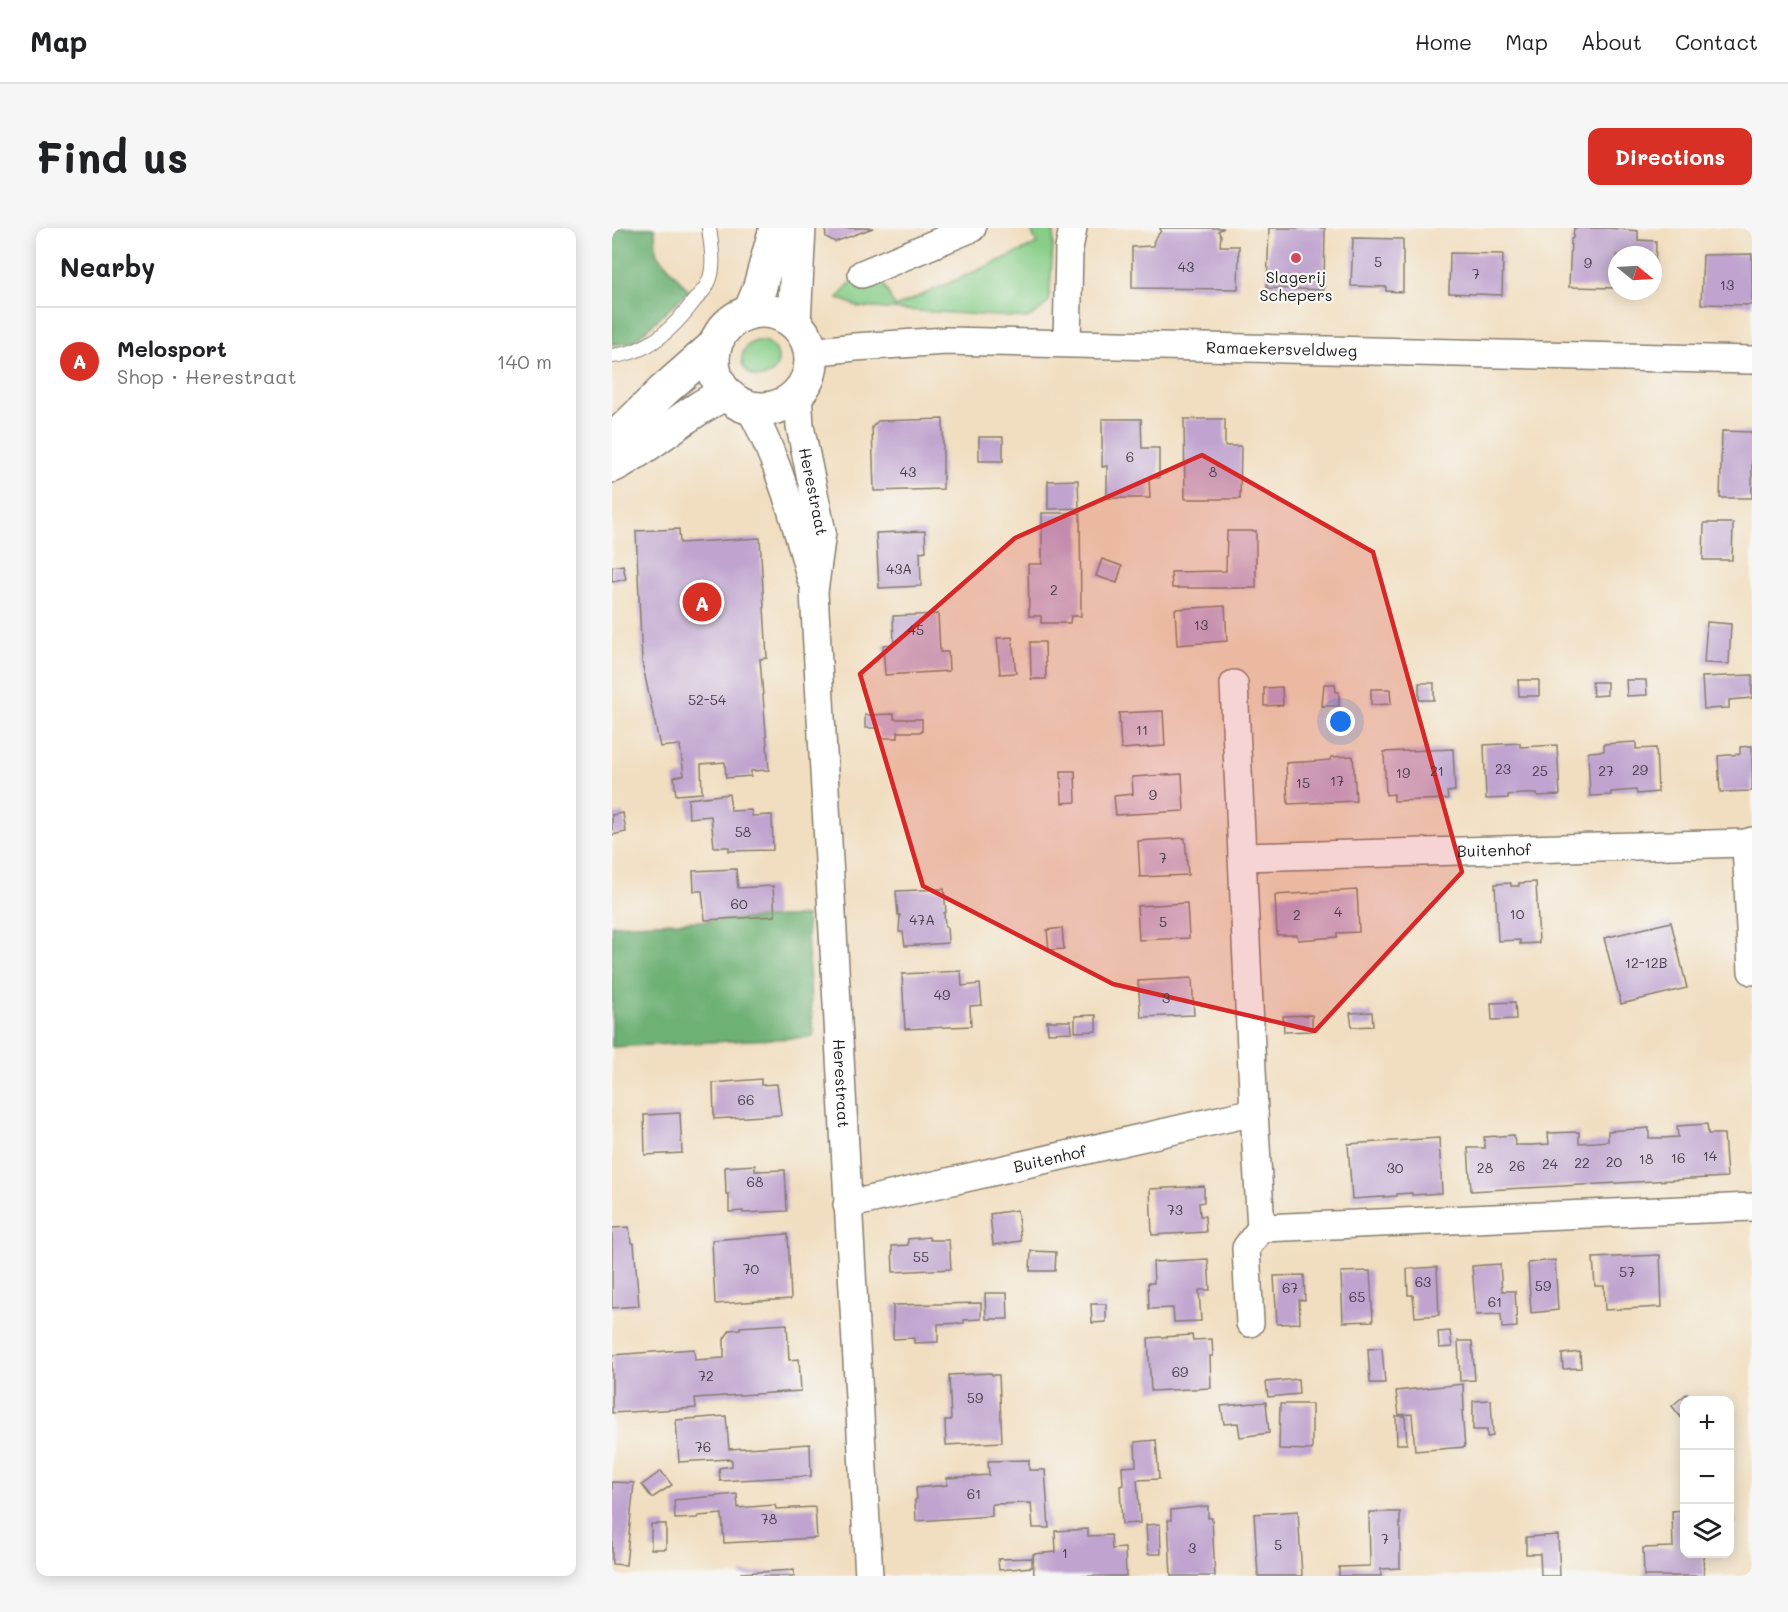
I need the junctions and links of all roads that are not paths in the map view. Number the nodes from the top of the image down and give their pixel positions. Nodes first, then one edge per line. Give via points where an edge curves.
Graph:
1 (709, 228) edge
2 (776, 228) edge
3 (799, 228) edge
4 (972, 228) edge
5 (1073, 228) edge
6 (862, 274) dead end
7 (750, 312) junction
8 (794, 322) junction
9 (1067, 343) junction
10 (714, 346) junction
11 (811, 352) junction
12 (612, 356) edge
13 (1752, 360) edge
14 (798, 393) junction
15 (738, 401) junction
16 (612, 441) edge
17 (612, 466) edge
18 (814, 592) junction
19 (1234, 684) dead end
20 (1749, 842) edge
21 (1242, 857) junction
22 (1752, 971) edge
23 (1254, 1112) junction
24 (847, 1205) junction
25 (1752, 1207) edge
26 (1261, 1228) junction
27 (1250, 1323) dead end
28 (869, 1576) edge

1 - 12 lane via 709,282 680,319 654,342 625,355
2 - 7 street
3 - 8 street
4 - 6 street
5 - 9 street
7 - 8 street via 765,310
7 - 10 street via 722,330
8 - 11 street via 802,330
9 - 11 street, Ramaekersveldweg via 946,341
9 - 13 street, Ramaekersveldweg
10 - 15 street via 712,363 716,379
10 - 16 street
11 - 14 street via 807,381
14 - 15 street via 789,402 763,409
14 - 18 street, Herestraat via 800,426 822,532
15 - 17 street via 685,416 630,458
15 - 18 street, Herestraat via 762,431 786,493
18 - 24 street, Herestraat
19 - 21 street
20 - 21 street, Buitenhof
20 - 22 street, Buitenhof
21 - 23 street
23 - 24 street, Buitenhof
23 - 26 street
24 - 28 street, Herestraat
25 - 26 street
26 - 27 street via 1246,1248

